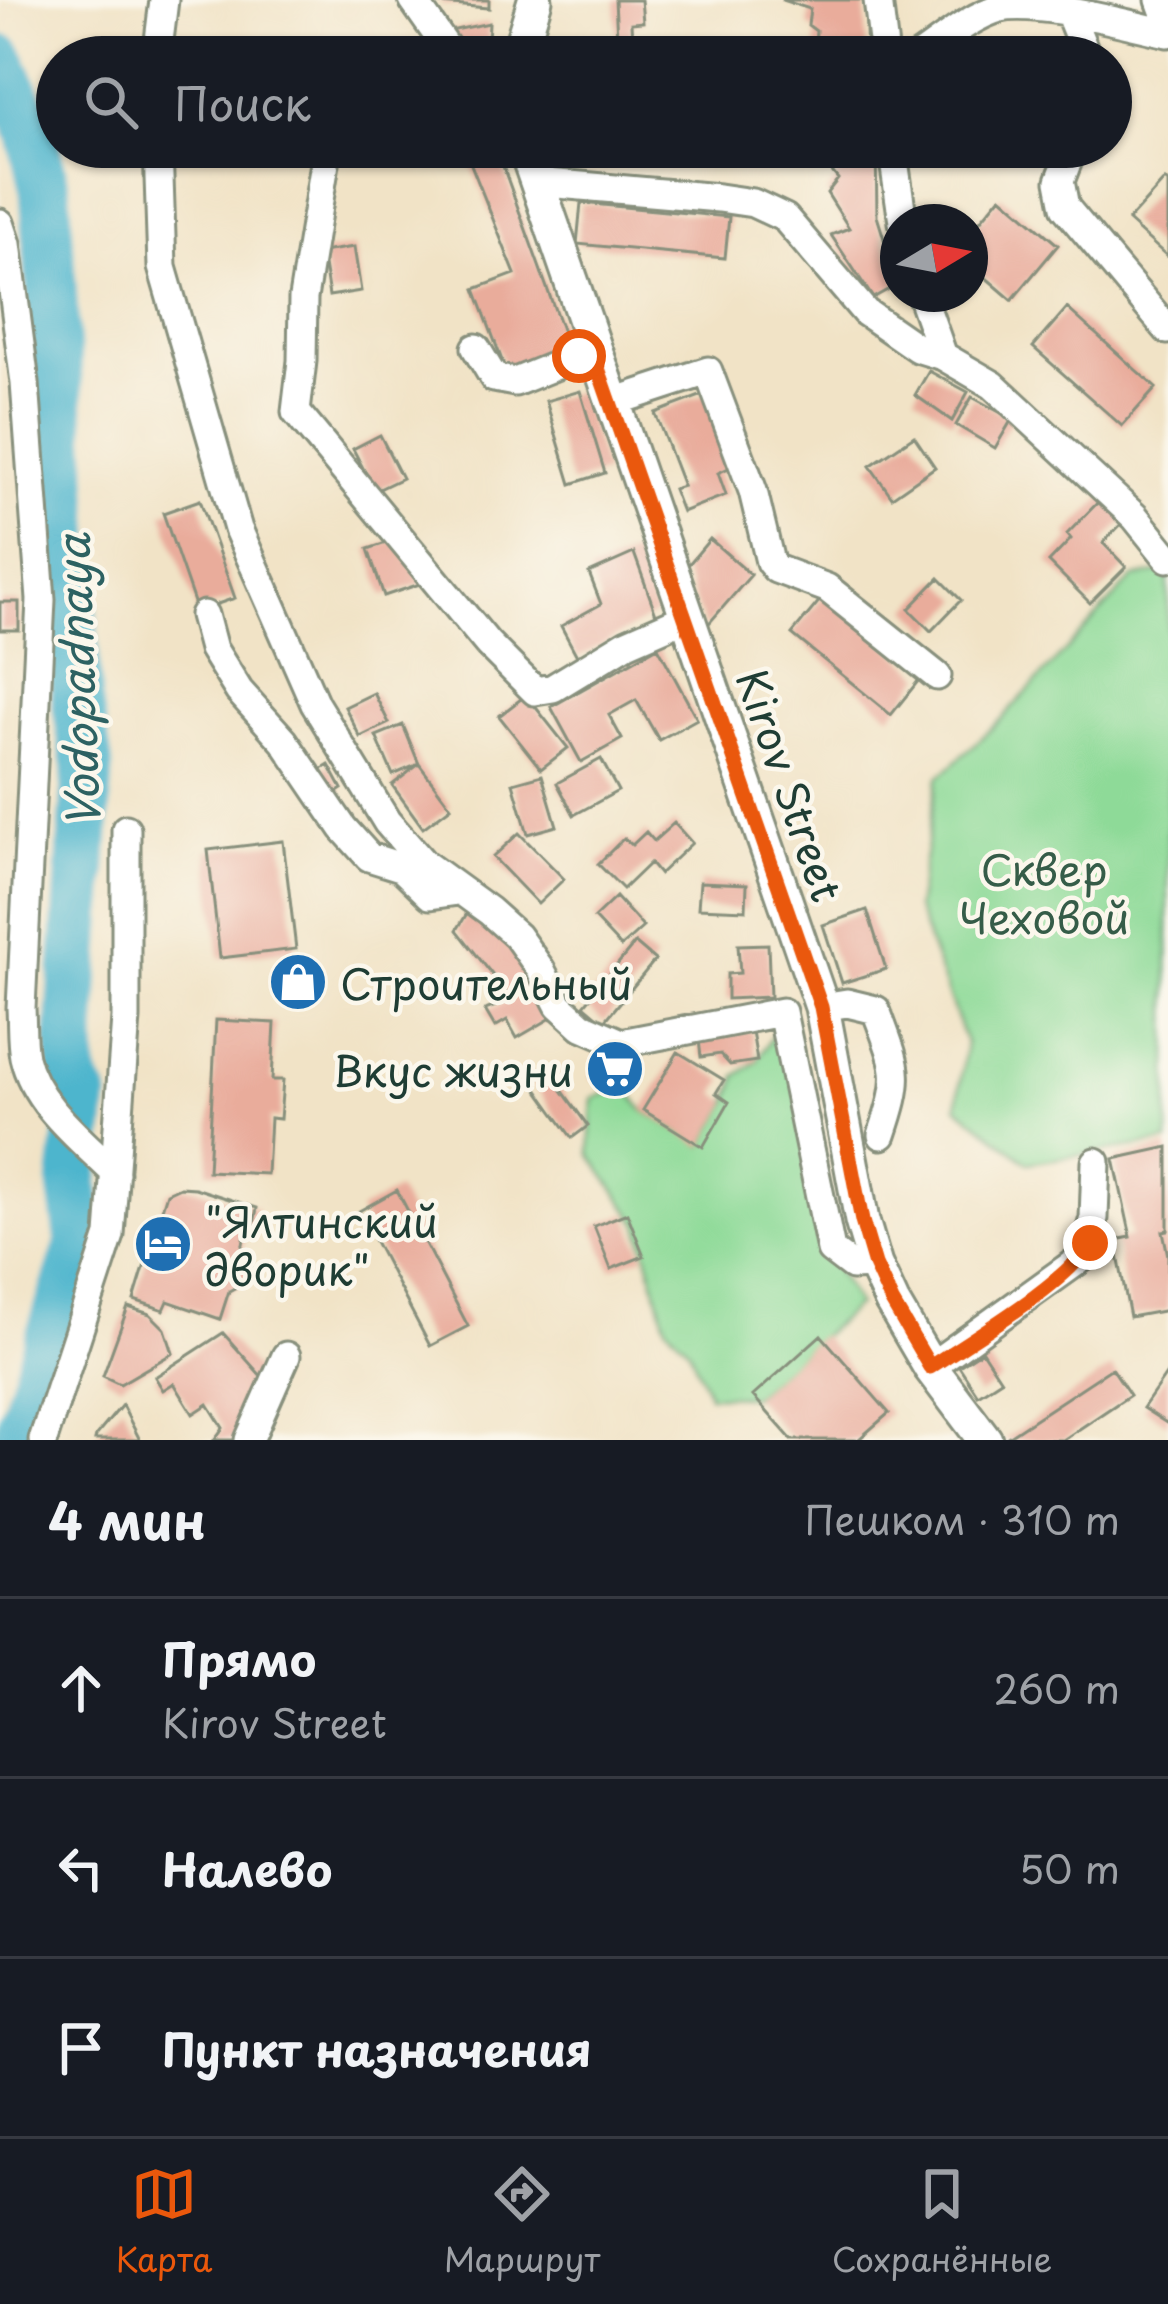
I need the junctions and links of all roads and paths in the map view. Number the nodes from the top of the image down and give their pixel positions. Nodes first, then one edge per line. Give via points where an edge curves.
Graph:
1 (164, 0) edge
2 (413, 0) edge
3 (536, 0) edge
4 (878, 0) edge
5 (1160, 0) edge
6 (1070, 13) junction
7 (1168, 22) edge
8 (1168, 33) edge
9 (160, 36) edge
10 (438, 36) edge
11 (525, 36) edge
12 (882, 36) edge
13 (951, 36) edge
14 (1079, 36) edge
15 (159, 168) edge
16 (324, 168) edge
17 (531, 168) edge
18 (895, 168) edge
19 (1065, 168) edge
20 (535, 182) junction
21 (900, 204) edge
22 (0, 223) edge
23 (928, 312) edge
24 (1168, 330) edge
25 (476, 348) dead end
26 (592, 351) junction
27 (944, 356) junction
28 (610, 403) junction
29 (1168, 558) edge
30 (204, 614) dead end
31 (685, 618) junction
32 (937, 676) dead end
33 (126, 829) dead end
34 (458, 891) junction
35 (821, 1007) junction
36 (882, 1135) dead end
37 (1096, 1162) dead end
38 (115, 1173) junction
39 (864, 1266) junction
40 (286, 1355) dead end
41 (930, 1367) junction
42 (43, 1440) edge
43 (248, 1440) edge
44 (986, 1440) edge

1 - 9 street
2 - 10 street
3 - 11 main road
4 - 12 street
5 - 7 street
6 - 8 street
6 - 13 street via 1005,6
6 - 14 street
15 - 34 street via 162,267 238,529 344,753 388,822
16 - 31 street via 303,298 296,412 364,498 530,688 554,688
17 - 20 main road, Kirov Street
18 - 21 street
19 - 24 street via 1065,207
20 - 26 main road, Kirov Street
20 - 27 street via 753,203 785,218 865,312 917,348
22 - 38 street via 25,383 41,600 24,1058 55,1113
23 - 27 street
25 - 26 street via 494,379 515,382
26 - 28 main road, Kirov Street
27 - 29 street via 993,385
28 - 31 main road, Kirov Street
28 - 32 street via 708,371 770,562 827,589
30 - 34 street via 212,649 239,691 369,857 401,867 430,895
31 - 35 main road, Kirov Street
33 - 38 street via 126,1018
34 - 39 street via 517,936 559,1005 621,1043 782,1012 831,1250
35 - 36 street via 876,1010 898,1068
35 - 39 main road, Kirov Street
37 - 41 street via 1094,1218 1082,1257
38 - 42 street via 110,1235
39 - 41 main road, Kirov Street
40 - 43 street
41 - 44 main road, Kirov Street

